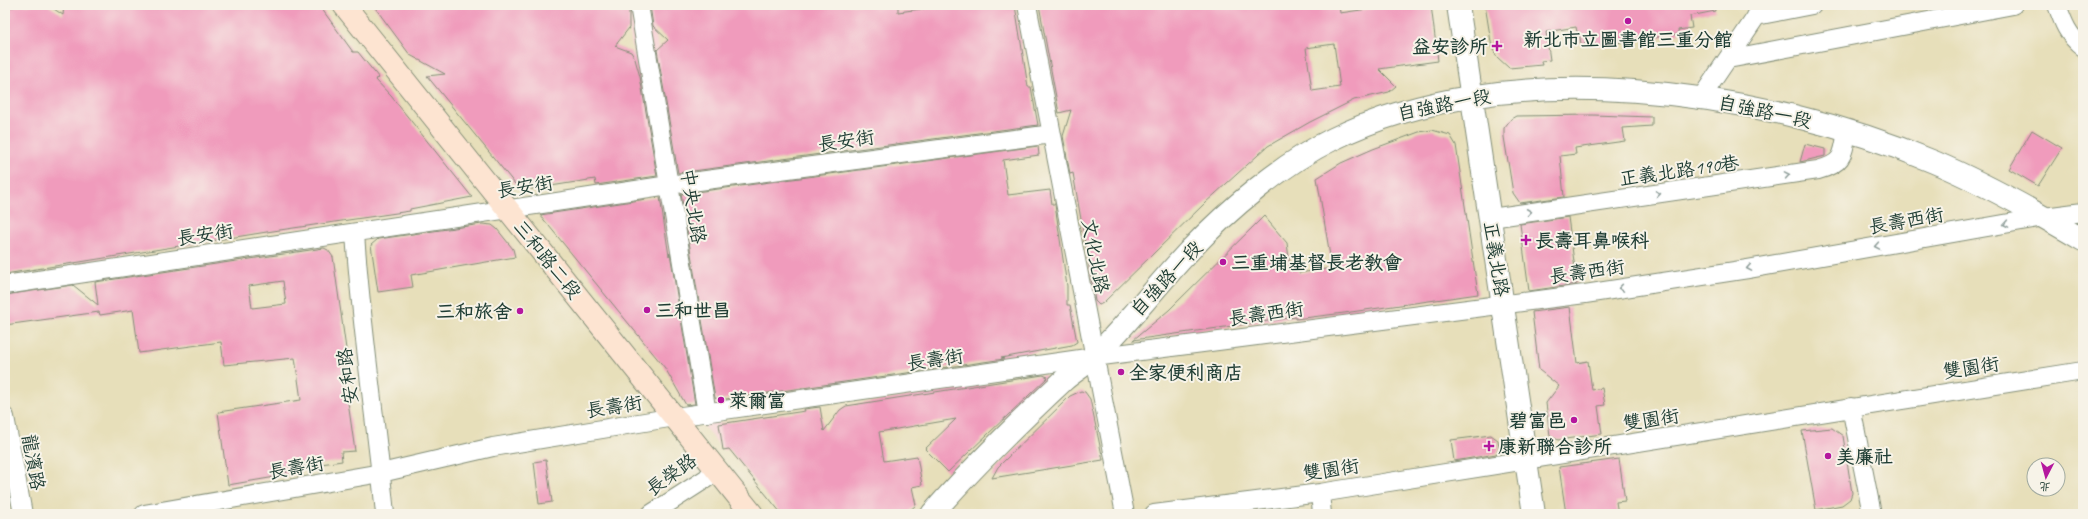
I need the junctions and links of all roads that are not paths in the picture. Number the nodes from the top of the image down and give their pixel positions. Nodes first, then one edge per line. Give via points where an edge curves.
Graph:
1 (344, 5) edge
2 (639, 5) edge
3 (1027, 5) edge
4 (1458, 5) edge
5 (1812, 5) edge
6 (2013, 5) edge
7 (2057, 5) edge
8 (1760, 11) edge
9 (2083, 47) edge
10 (1728, 59) junction
11 (1472, 96) junction
12 (1701, 98) junction
13 (1847, 130) junction
14 (1052, 134) junction
15 (669, 185) junction
16 (508, 210) junction
17 (2083, 212) edge
18 (2044, 217) junction
19 (1491, 218) junction
20 (355, 233) junction
21 (2083, 240) edge
22 (5, 285) edge
23 (1504, 303) junction
24 (1094, 357) junction
25 (2083, 371) edge
26 (1852, 407) junction
27 (707, 413) junction
28 (5, 416) edge
29 (675, 418) junction
30 (1527, 460) junction
31 (715, 467) junction
32 (381, 473) junction
33 (1320, 493) junction
34 (22, 514) edge
35 (144, 514) edge
36 (385, 514) edge
37 (651, 514) edge
38 (752, 514) edge
39 (932, 514) edge
40 (1125, 514) edge
41 (1154, 514) edge
42 (1322, 514) edge
43 (1534, 514) edge
44 (1872, 514) edge

1 - 16 main road, 三和路二段
2 - 15 street, 中央北路
3 - 14 street, 文化北路
4 - 11 street, 正義北路
5 - 8 street
6 - 10 street
7 - 9 street via 2066,30
8 - 10 street
10 - 12 street
11 - 12 street, 自強路一段 via 1553,90 1606,90
11 - 19 street, 正義北路
11 - 24 street, 自強路一段 via 1429,103 1379,118 1306,153 1238,206 1191,249
12 - 13 street, 自強路一段 via 1770,110
13 - 18 street, 自強路一段 via 1934,162 2000,192
19 -> 13 street, 正義北路190巷 via 1818,170 1832,166 1840,160
14 - 15 street, 長安街
14 - 24 street, 文化北路
15 - 16 street, 長安街
15 - 27 street, 中央北路
16 - 20 street, 長安街
16 - 29 main road, 三和路二段
17 - 18 street, 長壽西街
18 - 21 street, 自強路一段
18 -> 23 street, 長壽西街 via 1748,269 1585,294
19 - 23 street, 正義北路
20 - 22 street, 長安街
20 - 32 street, 安和路 via 358,286
23 - 24 street, 長壽西街
23 - 30 street, 正義北路
24 - 27 street, 長壽街
24 - 39 street, 自強路一段 via 1062,382 956,486
24 - 40 street, 文化北路
25 - 26 street, 雙園街
26 - 30 street, 雙園街
26 - 44 street
27 - 29 street, 長壽街
28 - 34 street, 龍濱路
29 - 31 main road, 三和路二段
29 - 32 street, 長壽街 via 493,447
30 - 33 street, 雙園街
30 - 43 street, 正義北路
31 - 37 street, 長榮路 via 707,478
31 - 38 main road, 三和路二段
32 - 35 street, 長壽街
32 - 36 street, 安和路
33 - 41 street, 雙園街
33 - 42 street

